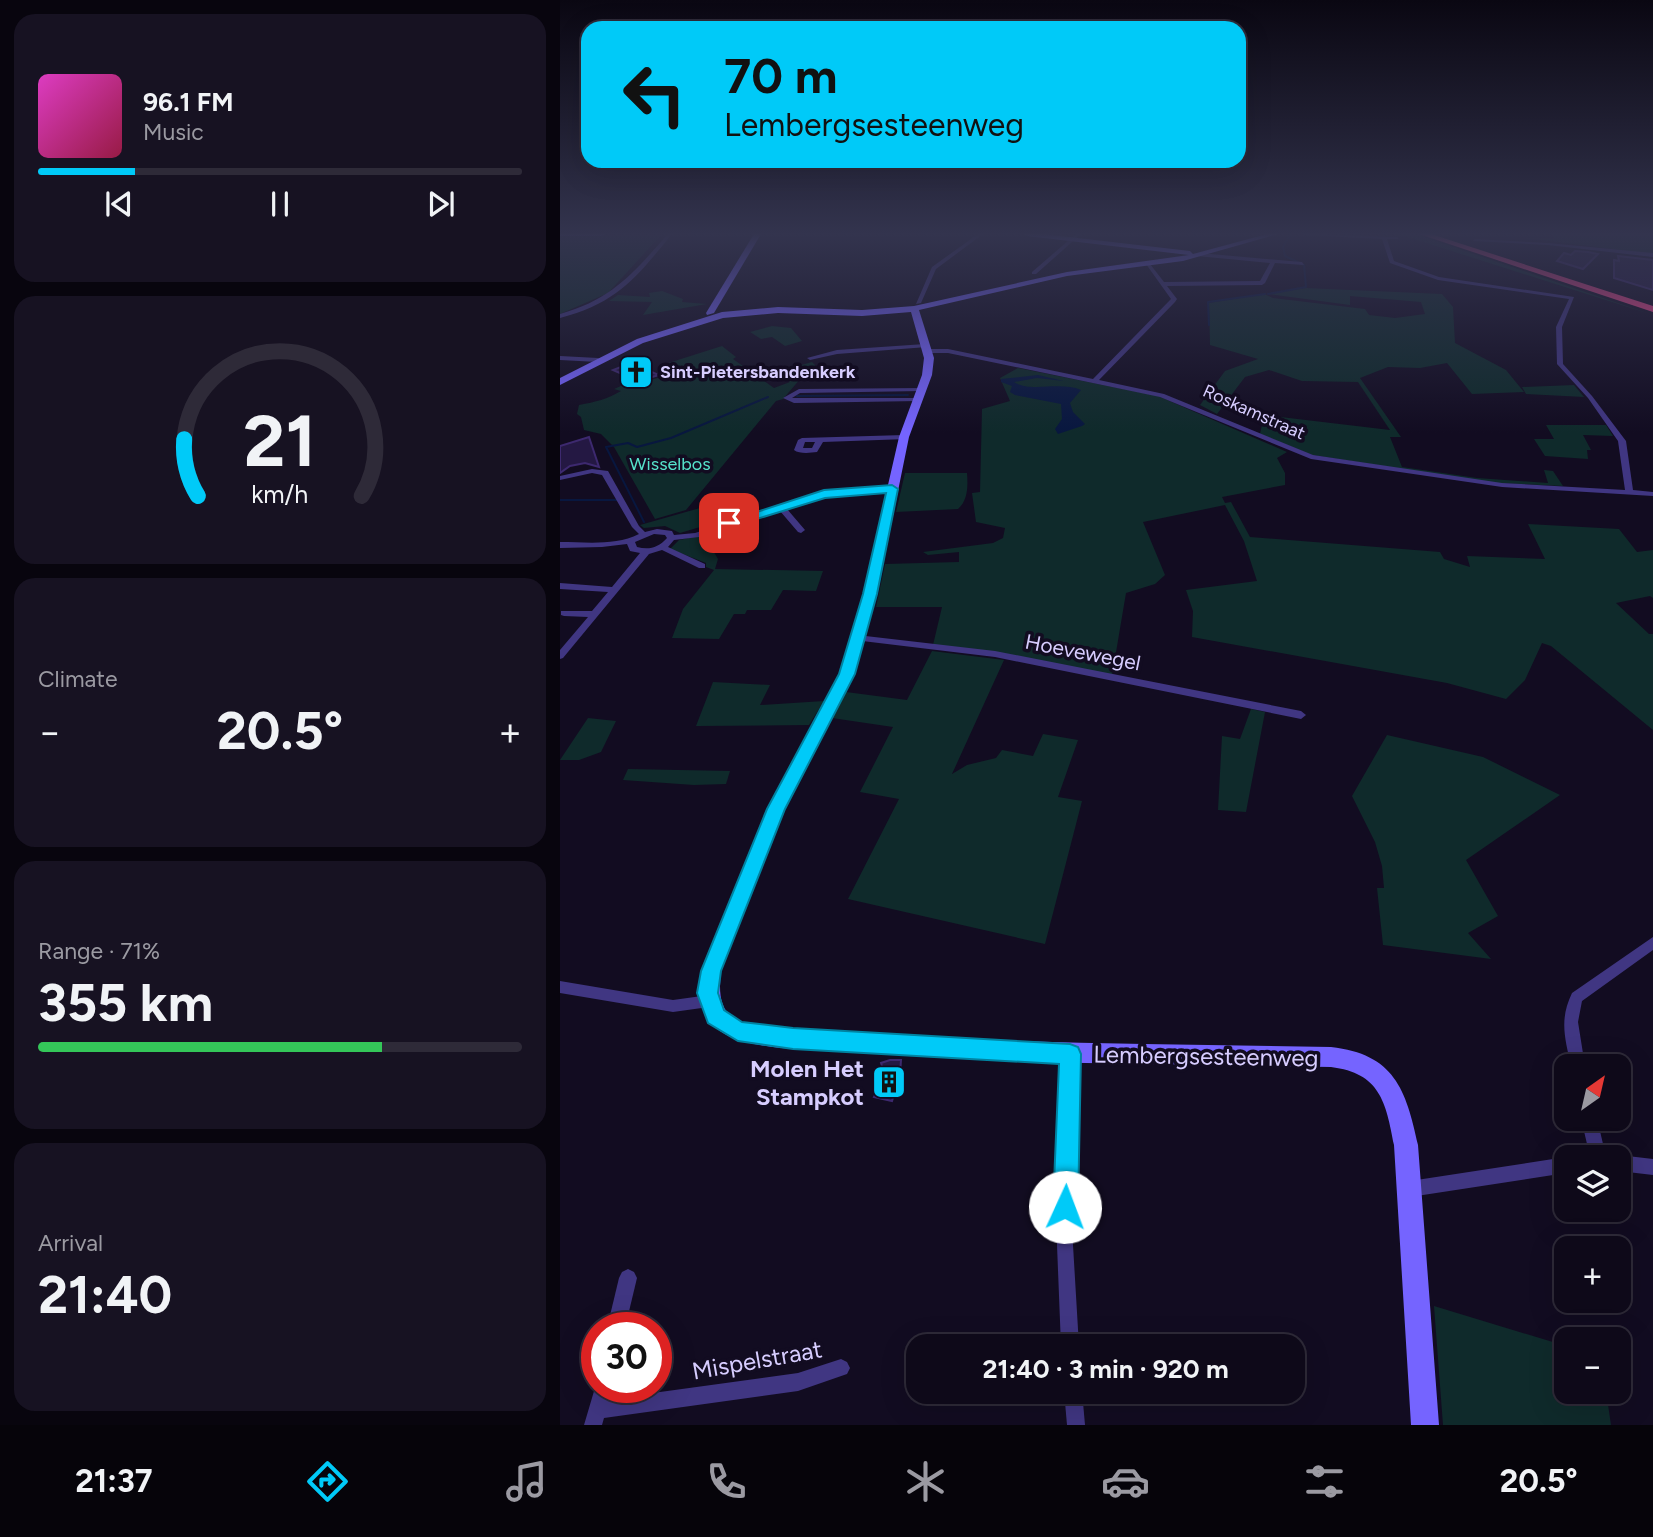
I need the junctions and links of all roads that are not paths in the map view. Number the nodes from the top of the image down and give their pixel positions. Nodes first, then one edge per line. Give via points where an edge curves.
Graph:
1 (604, 300) edge
2 (716, 300) edge
3 (919, 300) edge
4 (942, 300) edge
5 (1174, 300) edge
6 (1571, 300) edge
7 (1635, 300) edge
8 (916, 306) junction
9 (1653, 306) edge
10 (560, 316) edge
11 (707, 316) junction
12 (926, 349) junction
13 (560, 358) edge
14 (810, 358) dead end
15 (598, 360) junction
16 (560, 382) edge
17 (1094, 382) junction
18 (920, 394) junction
19 (904, 437) junction
20 (820, 440) dead end
21 (560, 478) edge
22 (892, 489) junction
23 (1629, 490) junction
24 (1653, 494) edge
25 (781, 508) junction
26 (801, 530) dead end
27 (642, 533) junction
28 (671, 538) junction
29 (631, 542) junction
30 (560, 545) edge
31 (662, 547) junction
32 (647, 551) junction
33 (702, 566) dead end
34 (560, 586) edge
35 (615, 590) junction
36 (564, 613) dead end
37 (595, 614) junction
38 (857, 638) junction
39 (560, 656) edge
40 (1301, 715) dead end
41 (1653, 943) edge
42 (560, 987) edge
43 (709, 1001) junction
44 (1070, 1054) junction
45 (1576, 1054) edge
46 (1631, 1164) edge
47 (1554, 1167) edge
48 (1653, 1167) edge
49 (1410, 1189) junction
50 (628, 1278) dead end
51 (620, 1312) edge
52 (1069, 1334) edge
53 (841, 1368) dead end
54 (1074, 1404) edge
55 (595, 1418) edge
56 (1076, 1425) edge
57 (1425, 1425) edge

1 - 10 street
2 - 11 street
3 - 8 street
4 - 8 street
5 - 17 street
6 - 23 street via 1559,327 1560,364 1622,441
7 - 9 highway
8 - 11 street via 871,313 786,309
8 - 12 street
11 - 15 street
12 - 14 street, Roskamstraat via 836,352
12 - 17 street, Roskamstraat
12 - 18 street via 929,366
13 - 15 street
15 - 16 street
17 - 23 street, Roskamstraat via 1174,398 1311,457 1502,485
18 - 18 street via 799,391 786,398 794,401
18 - 19 street
19 - 20 street
19 - 22 street
21 - 27 street via 605,472
22 - 25 street via 838,491
22 - 38 street
23 - 24 street, Roskamstraat
25 - 26 street
25 - 28 street via 696,535
27 - 28 street via 664,531
27 - 29 street
28 - 31 street
29 - 30 street
29 - 32 street via 633,549
31 - 32 street
31 - 33 street
32 - 35 street
34 - 35 street
35 - 37 street
36 - 37 street
37 - 39 street
38 - 40 street, Hoevewegel via 995,654
38 - 43 street via 847,674 764,835 711,971
41 - 45 street via 1577,997 1569,1018
42 - 43 street via 673,1006
43 - 44 street, Lembergsesteenweg via 716,1016 738,1031 887,1046
44 - 49 street, Lembergsesteenweg via 1356,1061 1372,1068 1392,1093
44 - 52 street via 1065,1245
46 - 48 street
47 - 49 street
49 - 57 street, Lembergsesteenweg
50 - 51 street
53 - 55 street, Mispelstraat via 798,1382
54 - 56 street

